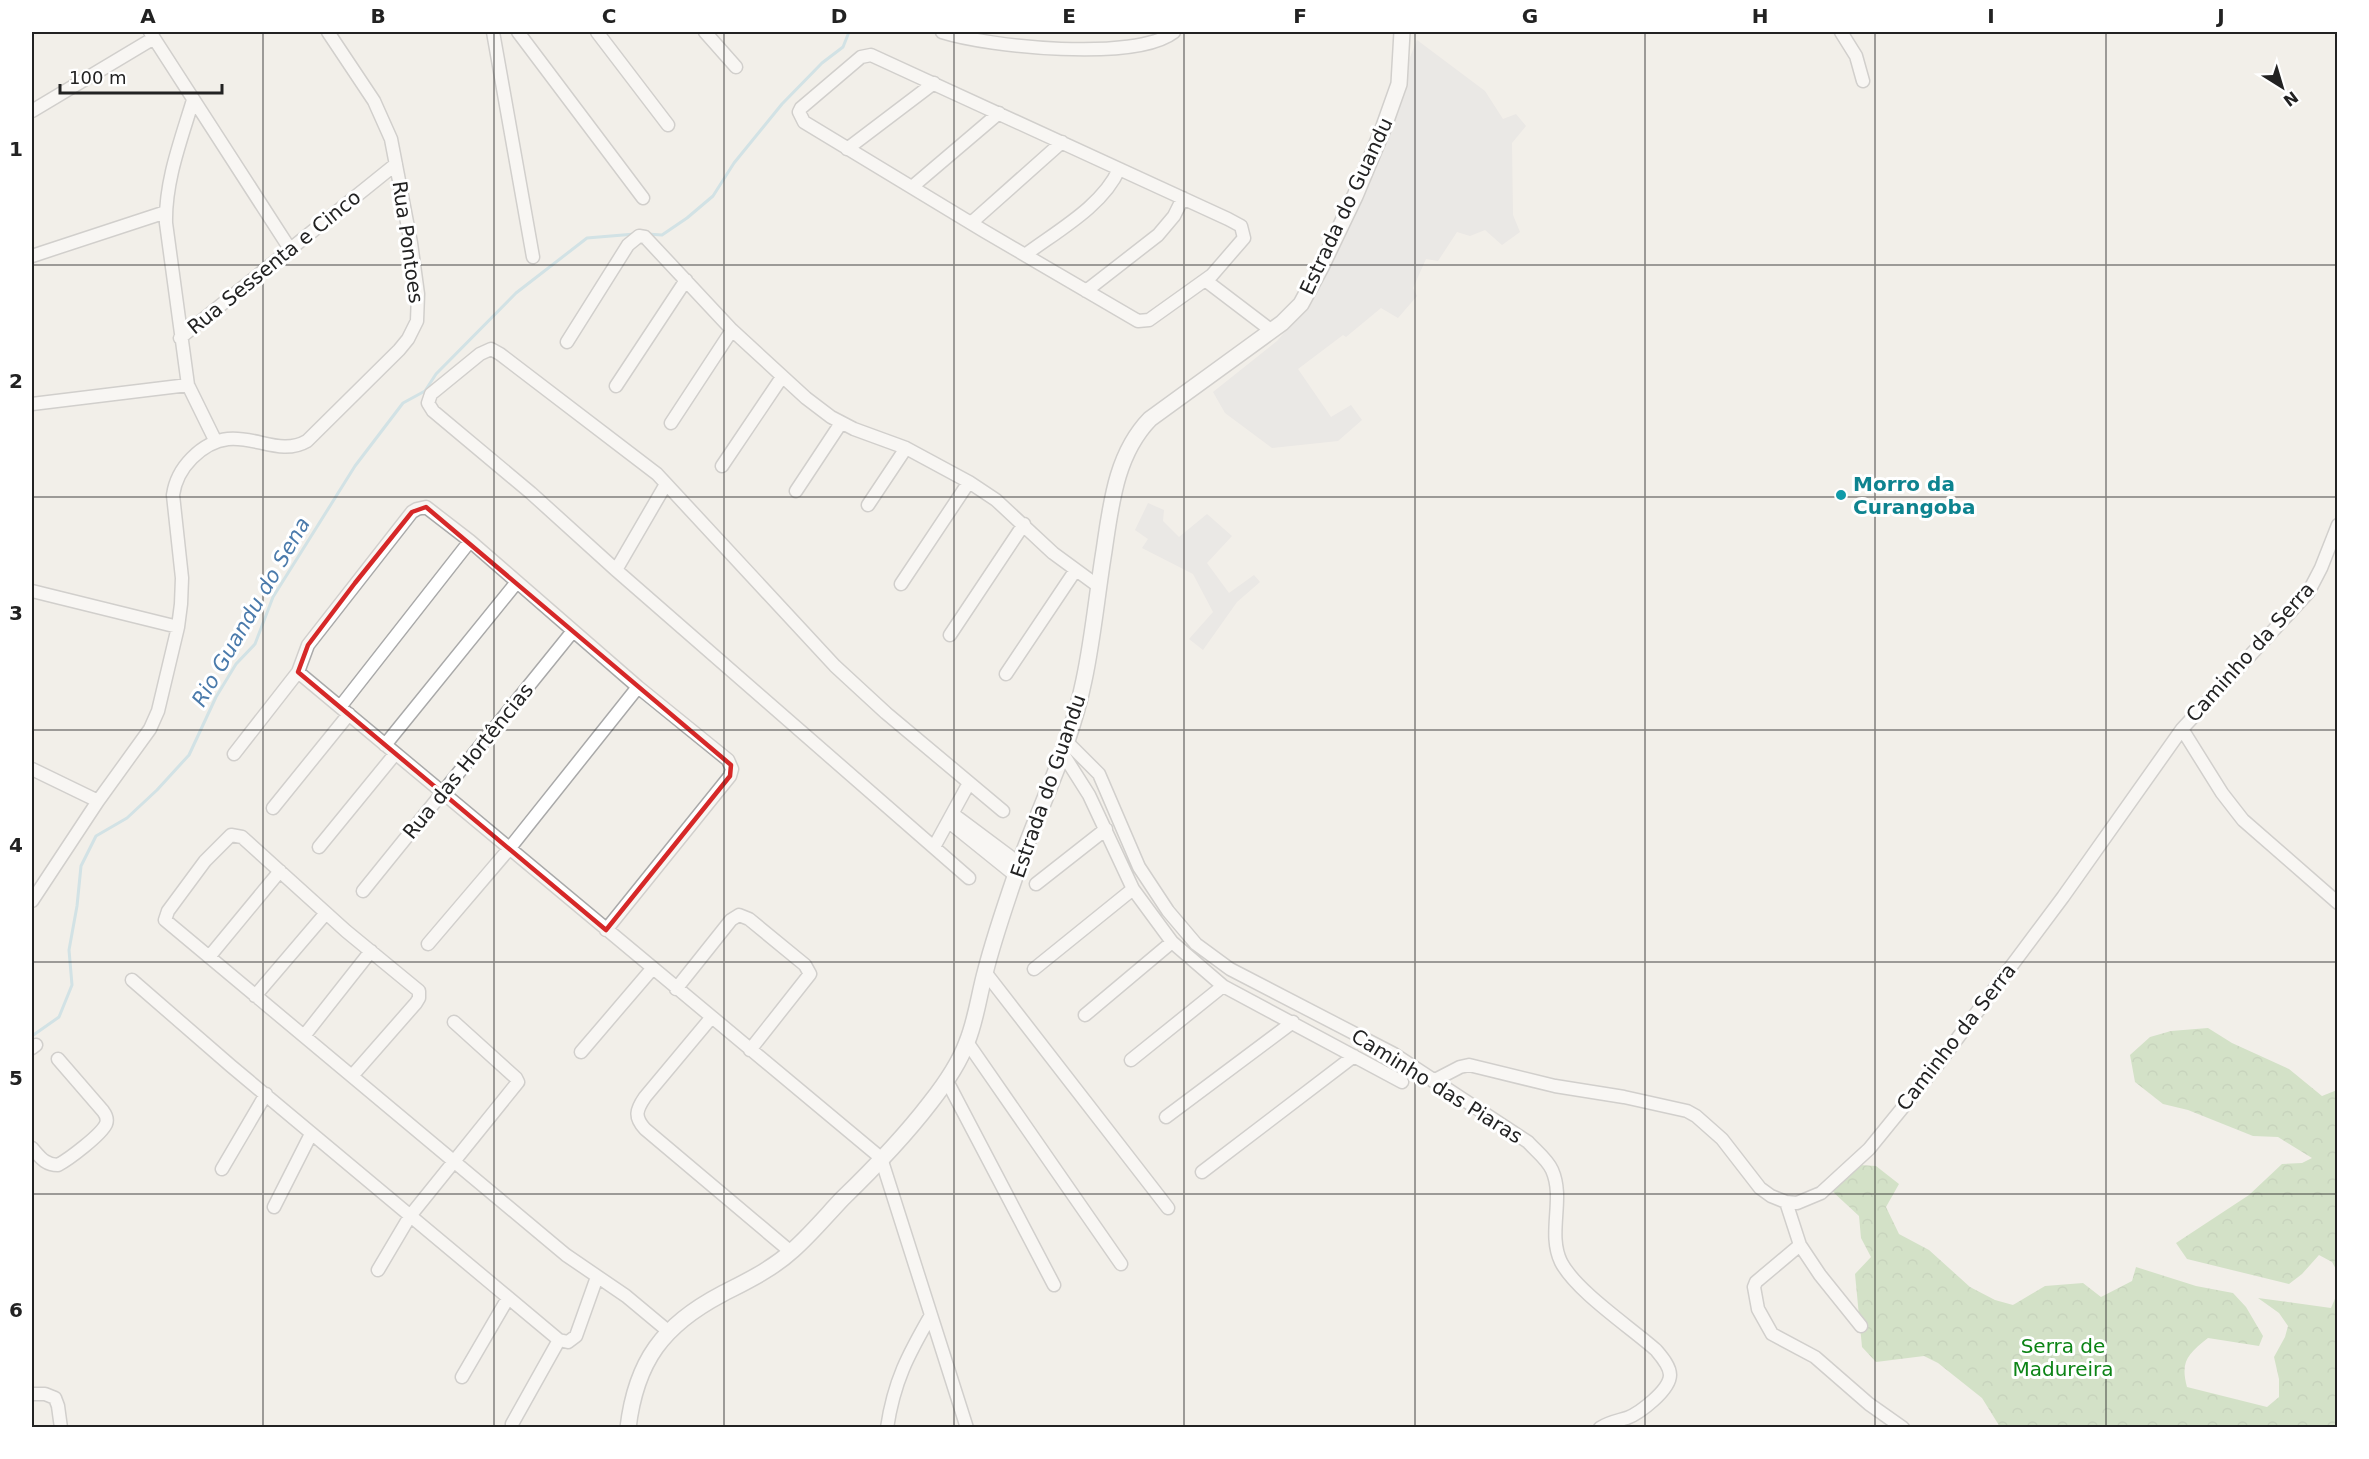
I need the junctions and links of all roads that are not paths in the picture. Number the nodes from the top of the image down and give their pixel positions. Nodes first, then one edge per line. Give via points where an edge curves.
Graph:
1 (328, 32) edge
2 (492, 32) edge
3 (518, 32) edge
4 (597, 32) edge
5 (705, 32) edge
6 (942, 32) edge
7 (1174, 32) edge
8 (1402, 32) edge
9 (1841, 32) edge
10 (152, 35) edge
11 (736, 67) dead end
12 (1863, 81) dead end
13 (934, 83) junction
14 (193, 100) junction
15 (32, 111) edge
16 (999, 113) junction
17 (668, 125) dead end
18 (1062, 142) junction
19 (847, 149) junction
20 (396, 164) junction
21 (1119, 169) junction
22 (912, 188) junction
23 (643, 198) dead end
24 (1184, 198) junction
25 (166, 212) junction
26 (970, 223) junction
27 (290, 249) junction
28 (1025, 255) junction
29 (32, 256) edge
30 (533, 257) dead end
31 (686, 280) junction
32 (1205, 280) junction
33 (1086, 291) junction
34 (732, 330) junction
35 (1272, 331) junction
36 (180, 338) junction
37 (567, 342) dead end
38 (782, 377) junction
39 (188, 385) junction
40 (616, 386) dead end
41 (32, 404) edge
42 (671, 423) dead end
43 (841, 423) junction
44 (216, 442) junction
45 (906, 448) junction
46 (722, 466) dead end
47 (969, 482) junction
48 (666, 484) junction
49 (796, 491) dead end
50 (868, 505) dead end
51 (1024, 524) junction
52 (2337, 525) edge
53 (470, 541) junction
54 (616, 570) junction
55 (1075, 571) junction
56 (518, 582) junction
57 (901, 584) dead end
58 (1098, 586) junction
59 (32, 591) edge
60 (178, 627) junction
61 (573, 631) junction
62 (950, 635) dead end
63 (298, 672) junction
64 (1006, 674) dead end
65 (638, 687) junction
66 (344, 711) junction
67 (2182, 729) junction
68 (385, 745) junction
69 (1065, 748) junction
70 (234, 754) dead end
71 (395, 754) junction
72 (32, 769) edge
73 (969, 783) junction
74 (442, 792) junction
75 (98, 801) junction
76 (273, 808) dead end
77 (1003, 811) dead end
78 (951, 818) junction
79 (1106, 829) junction
80 (319, 848) dead end
81 (934, 848) junction
82 (509, 849) junction
83 (1018, 870) junction
84 (280, 871) junction
85 (969, 878) dead end
86 (1036, 884) dead end
87 (1133, 889) junction
88 (363, 891) dead end
89 (32, 901) edge
90 (2337, 903) edge
91 (326, 913) junction
92 (606, 930) junction
93 (1172, 942) junction
94 (428, 944) dead end
95 (371, 951) junction
96 (209, 957) junction
97 (652, 969) junction
98 (1034, 969) dead end
99 (985, 972) junction
100 (132, 980) dead end
101 (1223, 986) junction
102 (676, 989) junction
103 (255, 996) junction
104 (1085, 1015) dead end
105 (711, 1018) junction
106 (454, 1022) dead end
107 (1293, 1022) junction
108 (304, 1036) junction
109 (967, 1042) junction
110 (750, 1050) junction
111 (581, 1052) dead end
112 (1354, 1056) junction
113 (58, 1059) dead end
114 (1131, 1060) dead end
115 (352, 1076) junction
116 (947, 1081) junction
117 (1433, 1081) junction
118 (1402, 1082) dead end
119 (266, 1094) junction
120 (1166, 1117) dead end
121 (311, 1134) junction
122 (32, 1148) edge
123 (881, 1158) junction
124 (454, 1162) junction
125 (222, 1169) dead end
126 (1202, 1172) dead end
127 (1786, 1202) junction
128 (274, 1206) dead end
129 (1168, 1208) dead end
130 (410, 1216) junction
131 (1800, 1245) junction
132 (791, 1252) junction
133 (1121, 1264) dead end
134 (378, 1270) dead end
135 (597, 1277) junction
136 (1054, 1285) dead end
137 (508, 1298) junction
138 (931, 1315) junction
139 (1861, 1326) dead end
140 (668, 1331) junction
141 (558, 1340) junction
142 (462, 1377) dead end
143 (32, 1394) edge
144 (512, 1424) dead end
145 (61, 1428) edge
146 (628, 1428) edge
147 (887, 1428) edge
148 (967, 1428) edge
149 (1600, 1428) edge
150 (1903, 1428) edge

1 - 20 street, Rua Pontoes via 381,114
2 - 30 street
3 - 23 street
4 - 17 street
5 - 11 street
6 - 7 street via 997,44 1050,49 1144,44
8 - 35 street, Estrada do Guandu via 1399,84 1355,196 1306,296
9 - 12 street via 1856,56
10 - 14 street
10 - 15 street
13 - 16 street
13 - 19 street
13 - 19 street via 871,55 861,57 799,112 811,128
14 - 25 street via 177,151
14 - 27 street
16 - 18 street
16 - 22 street
18 - 21 street
18 - 26 street
19 - 22 street
20 - 27 street, Rua Sessenta e Cinco
20 - 44 street, Rua Pontoes via 418,294 417,321 408,339 302,444 282,447 228,438
21 - 24 street
21 - 28 street via 1095,202
22 - 26 street
24 - 32 street via 1241,226 1244,232 1244,238
24 - 33 street via 1158,235
25 - 29 street
25 - 36 street
26 - 28 street
27 - 36 street, Rua Sessenta e Cinco
28 - 33 street
31 - 34 street
31 - 37 street via 645,237 639,236
31 - 40 street
32 - 33 street via 1142,322
32 - 35 street
34 - 38 street
34 - 42 street
35 - 58 street, Estrada do Guandu via 1156,414 1136,435 1118,474
36 - 39 street
38 - 43 street
38 - 46 street
39 - 41 street
39 - 44 street
43 - 45 street
43 - 49 street
44 - 60 street via 189,461 174,487 182,578
45 - 47 street
45 - 50 street
47 - 51 street
47 - 57 street
48 - 54 street
48 - 54 street via 628,450 490,349 431,394 428,403 433,411
48 - 73 street via 835,666
51 - 55 street
51 - 62 street
52 - 67 street, Caminho da Serra via 2308,593
53 - 56 street
53 - 63 street via 426,507 417,508 308,645
53 - 66 street
54 - 81 street
55 - 58 street
55 - 64 street
56 - 61 street
56 - 68 street
58 - 69 street, Estrada do Guandu via 1085,678
59 - 60 street
60 - 75 street via 154,720
61 - 65 street
61 - 74 street, Rua das Hortências
63 - 66 street
63 - 70 street
65 - 82 street
65 - 92 street via 728,760 732,769
66 - 68 street
66 - 76 street
67 - 90 street via 2243,820
67 - 127 street, Caminho da Serra via 2063,897 1939,1063 1869,1149 1821,1193 1797,1203
68 - 71 street
69 - 79 street
69 - 83 street, Estrada do Guandu
69 - 117 street, Caminho das Piaras via 1090,763 1099,774 1139,867 1196,944 1230,969 1395,1054
71 - 74 street
71 - 80 street
72 - 75 street
73 - 77 street
73 - 78 street
74 - 82 street
74 - 88 street, Rua das Hortências
75 - 89 street
78 - 81 street
78 - 83 street
79 - 86 street
79 - 87 street
81 - 85 street
82 - 92 street
82 - 94 street
83 - 99 street, Estrada do Guandu
84 - 91 street
84 - 96 street
84 - 96 street via 234,834 205,861 165,920
87 - 93 street
87 - 98 street
91 - 95 street
91 - 103 street
92 - 97 street
93 - 101 street
93 - 104 street
95 - 108 street
95 - 115 street via 415,986 419,995
96 - 103 street
97 - 102 street
97 - 111 street
99 - 109 street, Estrada do Guandu
99 - 129 street
100 - 119 street
101 - 107 street
101 - 114 street
102 - 105 street
102 - 110 street via 731,920 739,915 749,919 810,971 808,979
103 - 108 street
105 - 110 street
105 - 132 street via 645,1097 637,1108 637,1118 645,1129
106 - 124 street via 518,1080
107 - 112 street
107 - 120 street
108 - 115 street
109 - 116 street, Estrada do Guandu
109 - 133 street
110 - 123 street
112 - 118 street
112 - 126 street
113 - 122 street via 103,1111 107,1124 58,1165 45,1162
115 - 124 street
116 - 123 street, Estrada do Guandu
116 - 136 street
117 - 127 street via 1469,1065 1687,1112 1722,1139 1760,1188
117 - 149 street, Caminho das Piaras via 1528,1142 1543,1157 1556,1182 1555,1240 1560,1259 1582,1288 1664,1360 1670,1375 1656,1398 1633,1415
119 - 121 street
119 - 125 street
121 - 128 street
121 - 130 street
123 - 132 street, Estrada do Guandu
123 - 138 street
124 - 130 street
124 - 135 street
127 - 131 street
130 - 134 street
130 - 137 street
131 - 139 street
131 - 150 street via 1756,1282 1755,1299 1767,1327 1772,1334 1815,1357
132 - 140 street, Estrada do Guandu via 766,1272 700,1307
135 - 140 street
135 - 141 street via 576,1336 568,1342
137 - 141 street
137 - 142 street
138 - 147 street via 897,1380
138 - 148 street
140 - 146 street, Estrada do Guandu via 654,1346 636,1384
141 - 144 street
143 - 145 street via 52,1396 57,1402

